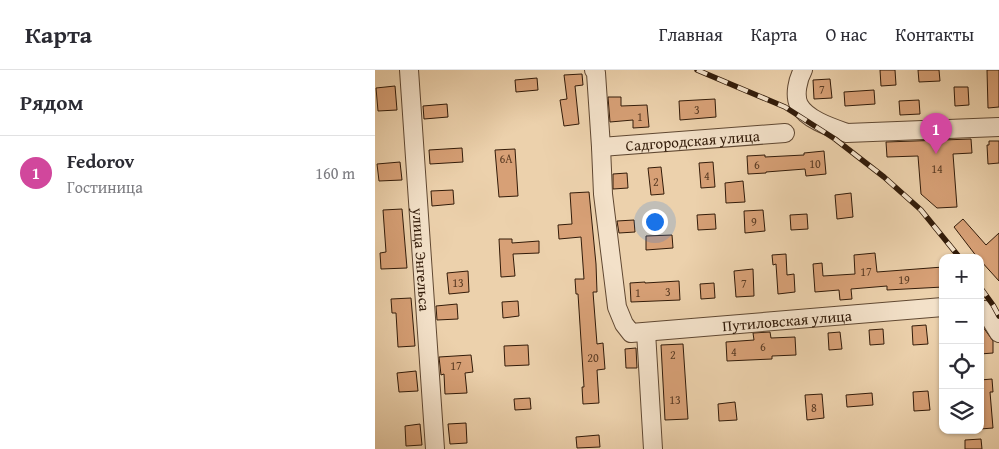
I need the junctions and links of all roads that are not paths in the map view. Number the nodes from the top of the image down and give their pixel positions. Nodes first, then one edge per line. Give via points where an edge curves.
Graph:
1 (409, 70) edge
2 (594, 70) edge
3 (803, 70) edge
4 (999, 127) edge
5 (785, 133) dead end
6 (601, 147) junction
7 (939, 307) edge
8 (984, 310) edge
9 (639, 333) junction
10 (999, 333) edge
11 (435, 449) edge
12 (653, 449) edge

1 - 11 street, улица Энгельса
2 - 6 street
3 - 4 street via 797,92 798,104 818,122 847,133
5 - 6 street, Садгородская улица
6 - 9 street via 603,194 617,307 624,324
7 - 9 street, Путиловская улица
8 - 10 street
9 - 12 street

